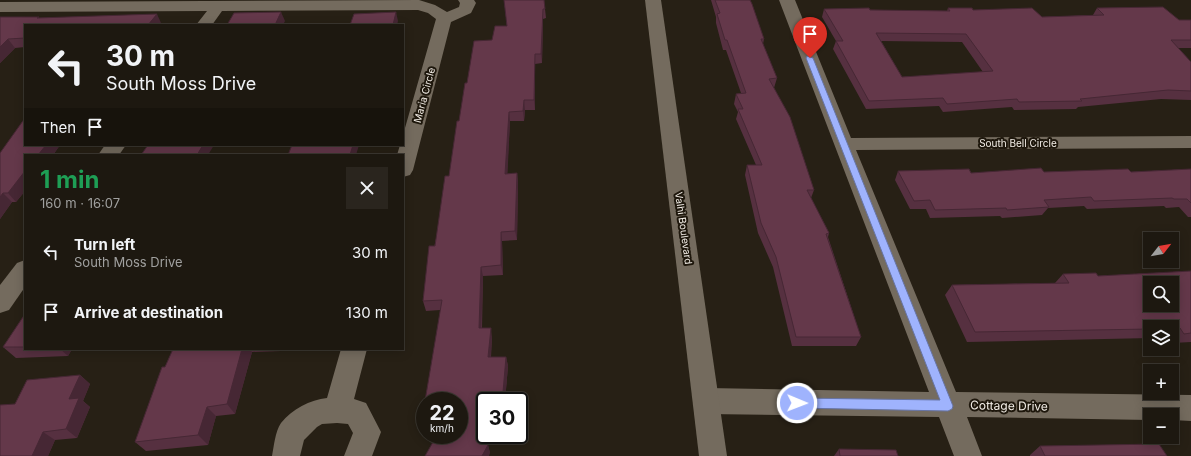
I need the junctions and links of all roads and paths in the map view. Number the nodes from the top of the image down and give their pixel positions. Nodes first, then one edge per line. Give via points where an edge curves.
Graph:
1 (466, 0) edge
2 (653, 0) edge
3 (787, 0) edge
4 (425, 3) edge
5 (218, 6) junction
6 (0, 7) edge
7 (444, 20) junction
8 (205, 24) edge
9 (1191, 142) edge
10 (844, 144) junction
11 (115, 146) edge
12 (109, 154) edge
13 (404, 166) edge
14 (24, 270) edge
15 (0, 303) edge
16 (354, 350) edge
17 (706, 401) junction
18 (948, 406) junction
19 (1191, 408) edge
20 (337, 410) junction
21 (286, 456) edge
22 (358, 456) edge
23 (713, 456) edge
24 (968, 456) edge

1 - 7 street via 466,10
2 - 17 street, Valhi Boulevard
3 - 10 street
4 - 5 street
4 - 7 street
5 - 6 street
5 - 8 street
7 - 13 street, Maria Circle
9 - 10 street, South Bell Circle
10 - 18 street
11 - 12 street
14 - 15 street
16 - 20 street
17 - 18 street, Cottage Drive
17 - 23 street, Valhi Boulevard
18 - 19 street, Cottage Drive
18 - 24 street
20 - 21 street via 318,412 307,418 291,433
20 - 22 street via 356,412 367,432

